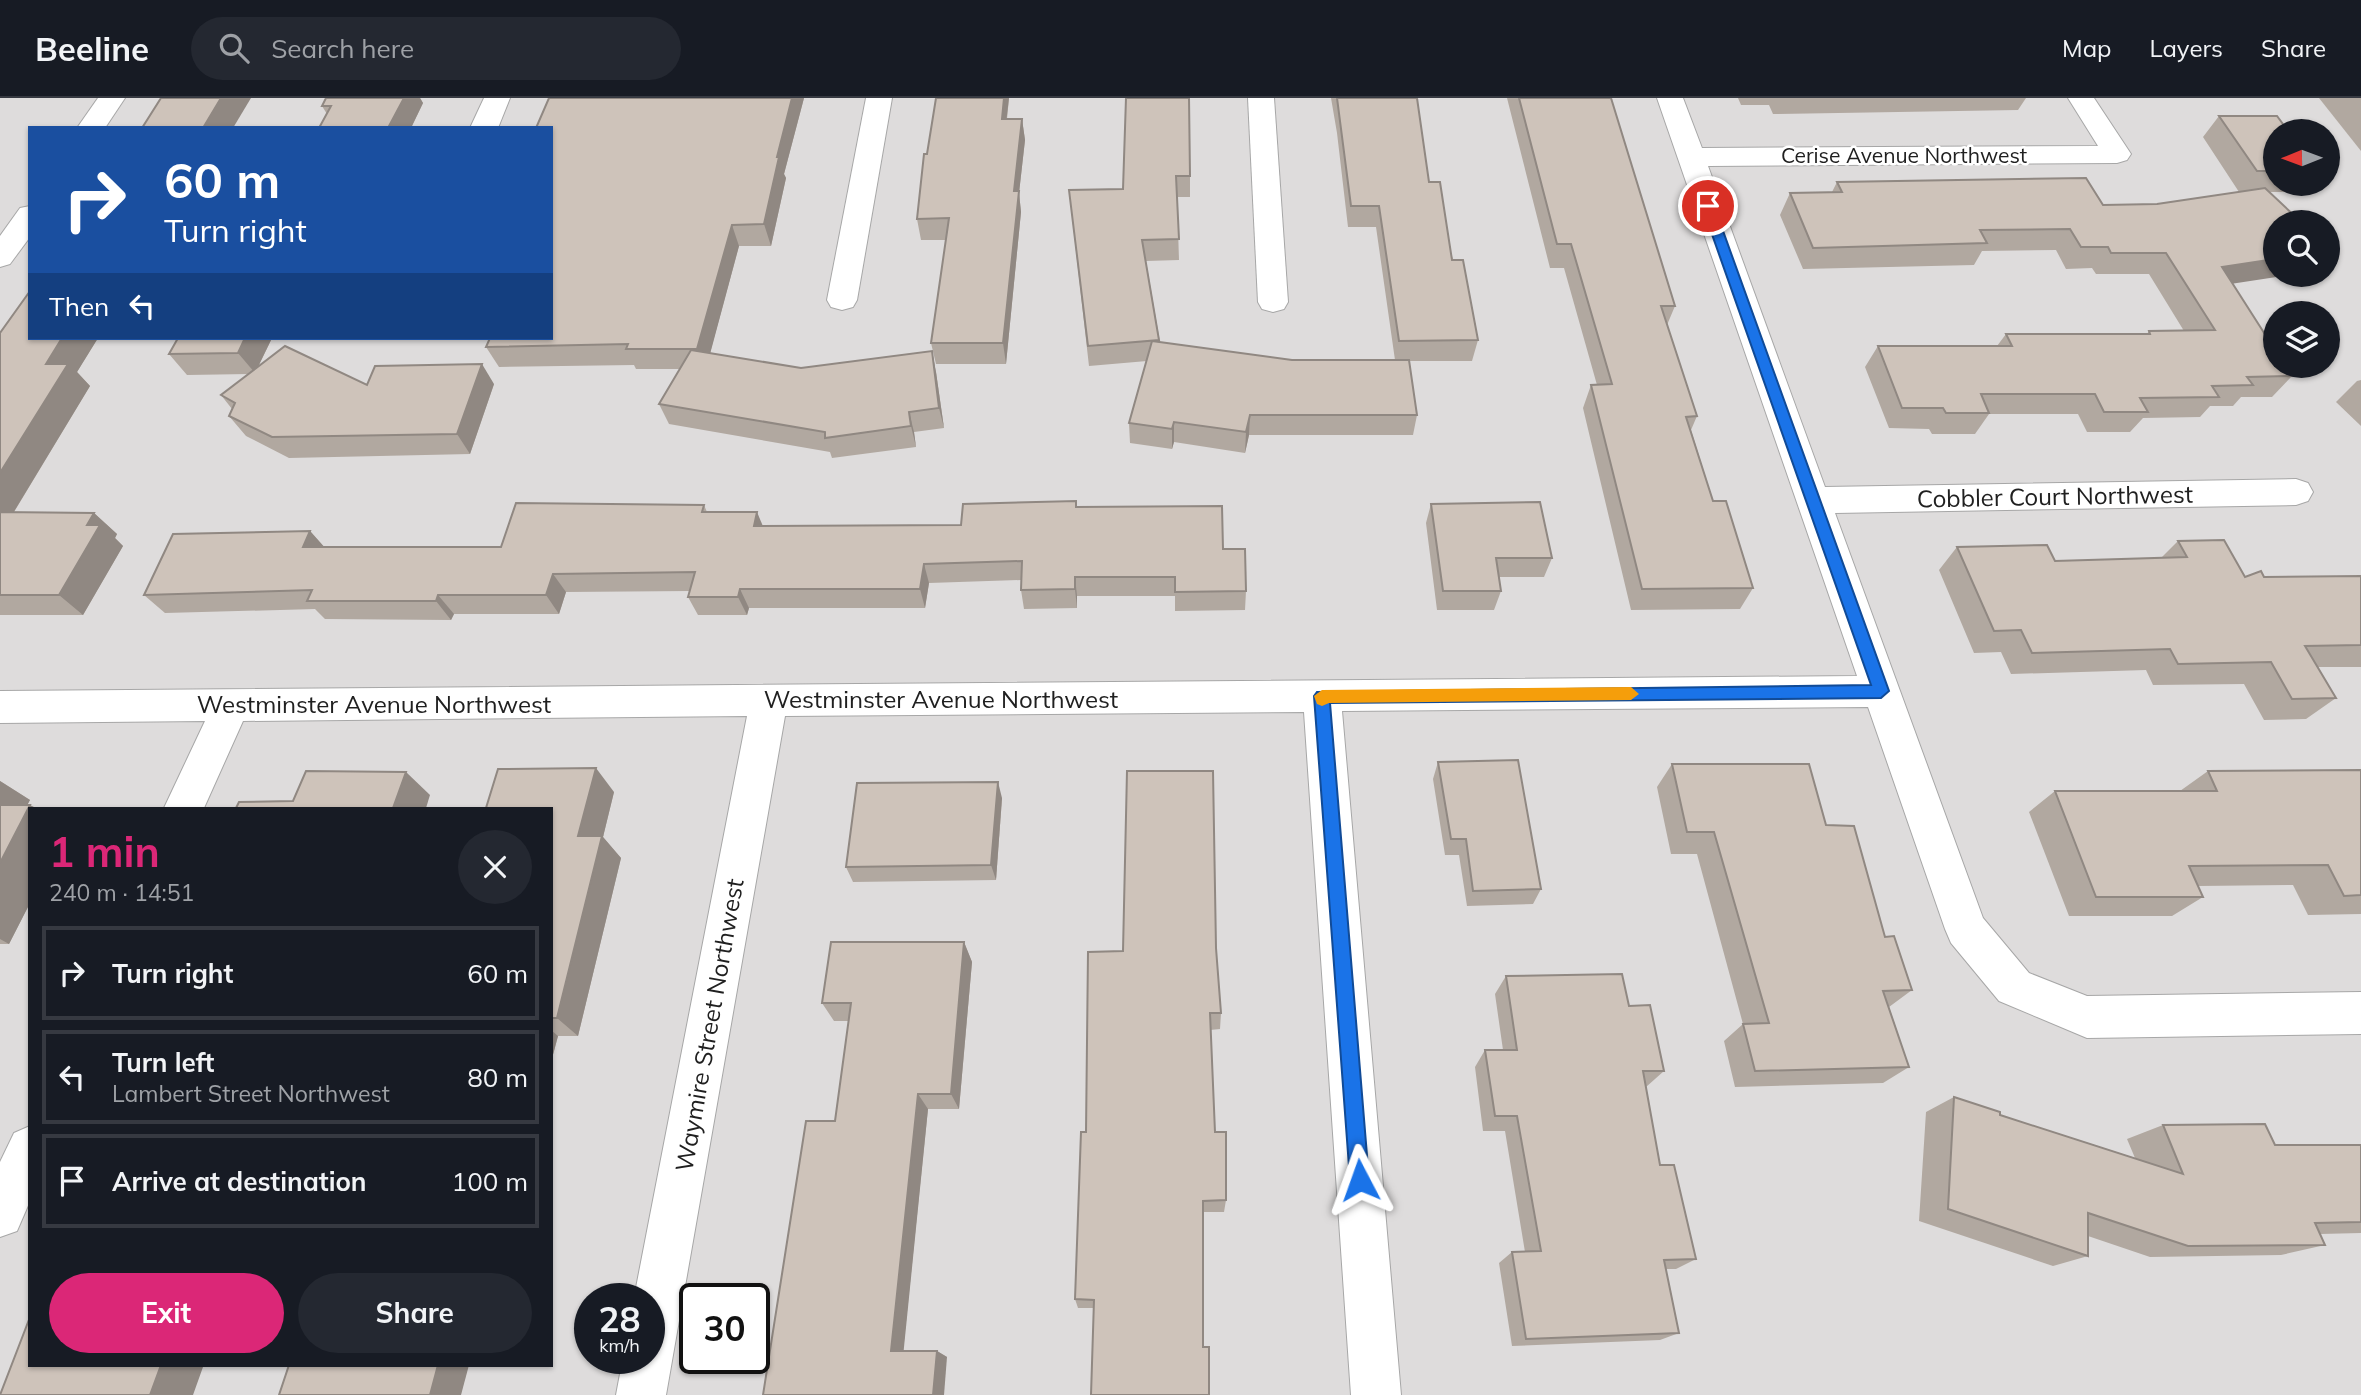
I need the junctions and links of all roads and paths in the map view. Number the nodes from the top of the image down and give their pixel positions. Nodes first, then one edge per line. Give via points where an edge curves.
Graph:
1 (112, 98) edge
2 (497, 98) edge
3 (879, 98) edge
4 (1261, 98) edge
5 (1670, 98) edge
6 (2081, 98) edge
7 (92, 126) edge
8 (485, 126) edge
9 (1691, 157) junction
10 (28, 218) edge
11 (0, 257) edge
12 (842, 300) dead end
13 (1273, 302) dead end
14 (2296, 492) dead end
15 (1814, 500) junction
16 (1881, 691) junction
17 (1322, 696) junction
18 (769, 701) junction
19 (230, 705) junction
20 (0, 707) edge
21 (184, 807) edge
22 (2361, 1013) edge
23 (28, 1153) edge
24 (0, 1214) edge
25 (661, 1283) edge
26 (645, 1374) edge
27 (641, 1395) edge
28 (1376, 1395) edge

1 - 7 street
2 - 8 street
3 - 12 street
4 - 13 street
5 - 9 street
6 - 9 street, Cerise Avenue Northwest via 2117,154
9 - 15 street
10 - 11 street
14 - 15 street, Cobbler Court Northwest
15 - 16 street
16 - 17 street, Westminster Avenue Northwest
16 - 22 street via 1966,929 2014,987 2087,1017
17 - 18 street, Westminster Avenue Northwest
17 - 28 street
18 - 19 street, Westminster Avenue Northwest
18 - 25 street, Waymire Street Northwest
19 - 20 street, Westminster Avenue Northwest
19 - 21 street
23 - 24 street
26 - 27 street

